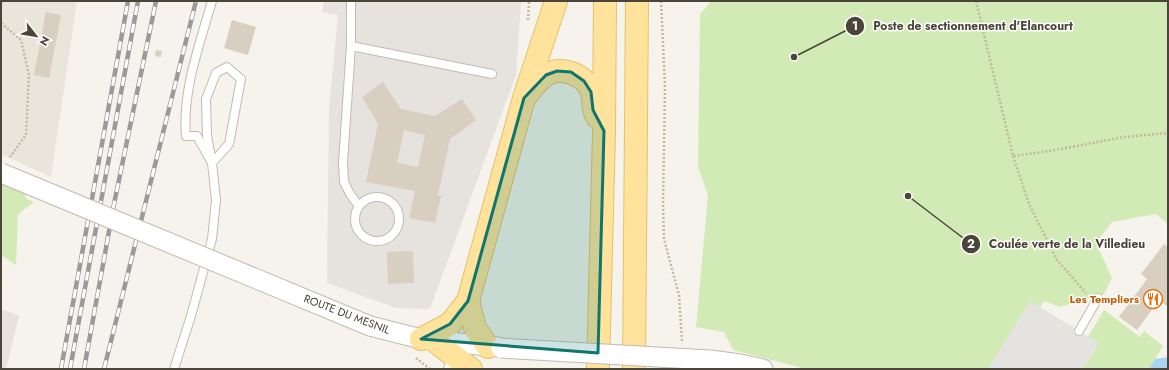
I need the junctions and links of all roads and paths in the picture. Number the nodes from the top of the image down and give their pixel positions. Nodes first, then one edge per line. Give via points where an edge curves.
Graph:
1 (212, 1) edge
2 (351, 1) edge
3 (556, 1) edge
4 (605, 1) edge
5 (637, 1) edge
6 (661, 1) edge
7 (976, 1) edge
8 (1, 23) edge
9 (351, 46) junction
10 (492, 74) dead end
11 (524, 98) junction
12 (604, 131) junction
13 (1168, 133) edge
14 (1013, 156) junction
15 (212, 163) junction
16 (1, 173) edge
17 (359, 206) junction
18 (1098, 298) dead end
19 (468, 301) junction
20 (1092, 308) junction
21 (1079, 331) dead end
22 (635, 336) junction
23 (495, 347) junction
24 (682, 347) dead end
25 (440, 351) edge
26 (174, 369) edge
27 (471, 369) edge
28 (598, 369) edge
29 (634, 369) edge
30 (646, 369) edge
31 (763, 369) edge

1 - 15 lane via 192,72 184,120 186,136 197,136
2 - 9 lane
3 - 11 main road
4 - 12 main road
5 - 22 main road
6 - 24 path via 665,86 664,239 679,295
7 - 14 path
8 - 16 path via 21,40 29,75 26,135
9 - 10 lane
9 - 17 lane via 343,162 344,182
11 - 12 main road via 546,75 557,71 572,72 584,81 592,92 593,110
11 - 19 main road
12 - 28 main road
13 - 14 path via 1124,137
14 - 20 path via 1029,204 1057,260 1086,294
15 - 15 lane via 229,144 241,79 227,67 216,73 206,99 207,136
15 - 26 lane via 216,200 212,239
16 - 25 street, ROUTE DU MESNIL, bridge via 370,326
17 - 17 lane via 355,221 357,228 367,239 382,241 394,233 398,213 390,202 377,197 370,198
18 - 20 lane
19 - 23 main road via 475,328
19 - 25 main road via 450,324
20 - 21 lane
22 - 29 main road
22 - 30 main road
23 - 25 street, ROUTE DU MESNIL
23 - 31 street, ROUTE DU MESNIL, bridge via 710,360
25 - 27 main road

